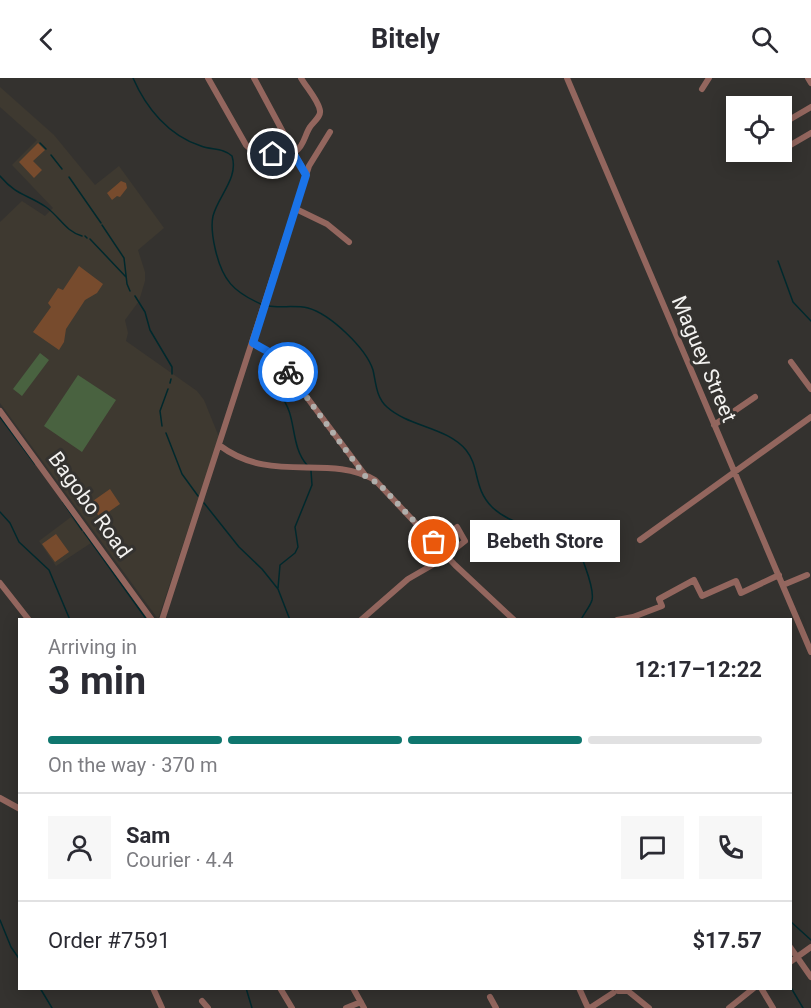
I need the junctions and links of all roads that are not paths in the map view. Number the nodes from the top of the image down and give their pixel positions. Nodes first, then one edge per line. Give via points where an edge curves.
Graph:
1 (208, 78) edge
2 (254, 78) edge
3 (301, 78) edge
4 (567, 78) edge
5 (709, 78) edge
6 (808, 78) edge
7 (811, 83) edge
8 (702, 89) dead end
9 (811, 107) edge
10 (792, 118) edge
11 (330, 132) dead end
12 (811, 133) edge
13 (792, 144) edge
14 (293, 153) junction
15 (306, 175) junction
16 (296, 209) junction
17 (349, 242) dead end
18 (253, 343) junction
19 (791, 362) dead end
20 (811, 389) edge
21 (755, 397) dead end
22 (0, 411) edge
23 (811, 417) edge
24 (714, 425) junction
25 (219, 447) junction
26 (735, 471) junction
27 (365, 476) junction
28 (457, 528) dead end
29 (640, 540) dead end
30 (447, 556) junction
31 (779, 575) junction
32 (807, 575) dead end
33 (0, 583) edge
34 (783, 585) junction
35 (0, 589) edge
36 (22, 618) edge
37 (27, 618) edge
38 (151, 618) edge
39 (163, 618) edge
40 (363, 618) edge
41 (512, 618) edge
42 (634, 618) edge
43 (811, 652) edge
44 (0, 798) edge
45 (18, 808) edge
46 (811, 947) edge
47 (792, 950) edge
48 (798, 957) junction
49 (792, 961) edge
50 (811, 976) edge
51 (154, 990) edge
52 (281, 990) edge
53 (354, 990) edge
54 (580, 990) edge
55 (752, 990) edge
56 (762, 990) edge
57 (490, 998) dead end
58 (202, 1001) dead end
59 (643, 1003) junction
60 (363, 1005) edge
61 (162, 1008) edge
62 (208, 1008) edge
63 (292, 1008) edge
64 (346, 1008) edge
65 (496, 1008) edge
66 (589, 1008) edge
67 (635, 1008) edge
68 (649, 1008) edge
69 (729, 1008) edge
70 (773, 1008) edge

1 - 14 street via 251,151
2 - 14 street
3 - 14 street via 320,113
4 - 24 street, Maguey Street
5 - 8 street
6 - 7 street
9 - 10 street
11 - 15 street
12 - 13 street
14 - 15 street
15 - 16 street
16 - 17 street via 327,224
16 - 18 street
18 - 25 street
18 - 27 street via 285,368
19 - 20 street
21 - 24 street
22 - 38 street, Bagobo Road
23 - 26 street
24 - 26 street, Maguey Street
25 - 27 street via 267,466 331,469
25 - 39 street
26 - 29 street
26 - 31 street, Maguey Street
27 - 30 street via 379,484
28 - 30 street via 465,541
30 - 40 street via 413,576
30 - 41 street
31 - 34 street, Maguey Street
31 - 42 street via 741,593 736,581 702,596 694,580 659,598 662,606
32 - 34 street
33 - 37 street
34 - 43 street, Maguey Street
35 - 36 street
44 - 45 street
46 - 48 street
47 - 48 street
48 - 49 street
48 - 50 street
51 - 61 street
52 - 63 street
53 - 60 street
54 - 66 street
55 - 69 street
56 - 70 street
57 - 65 street
58 - 62 street
59 - 66 street via 628,991 616,992
59 - 67 street
59 - 68 street
60 - 64 street

